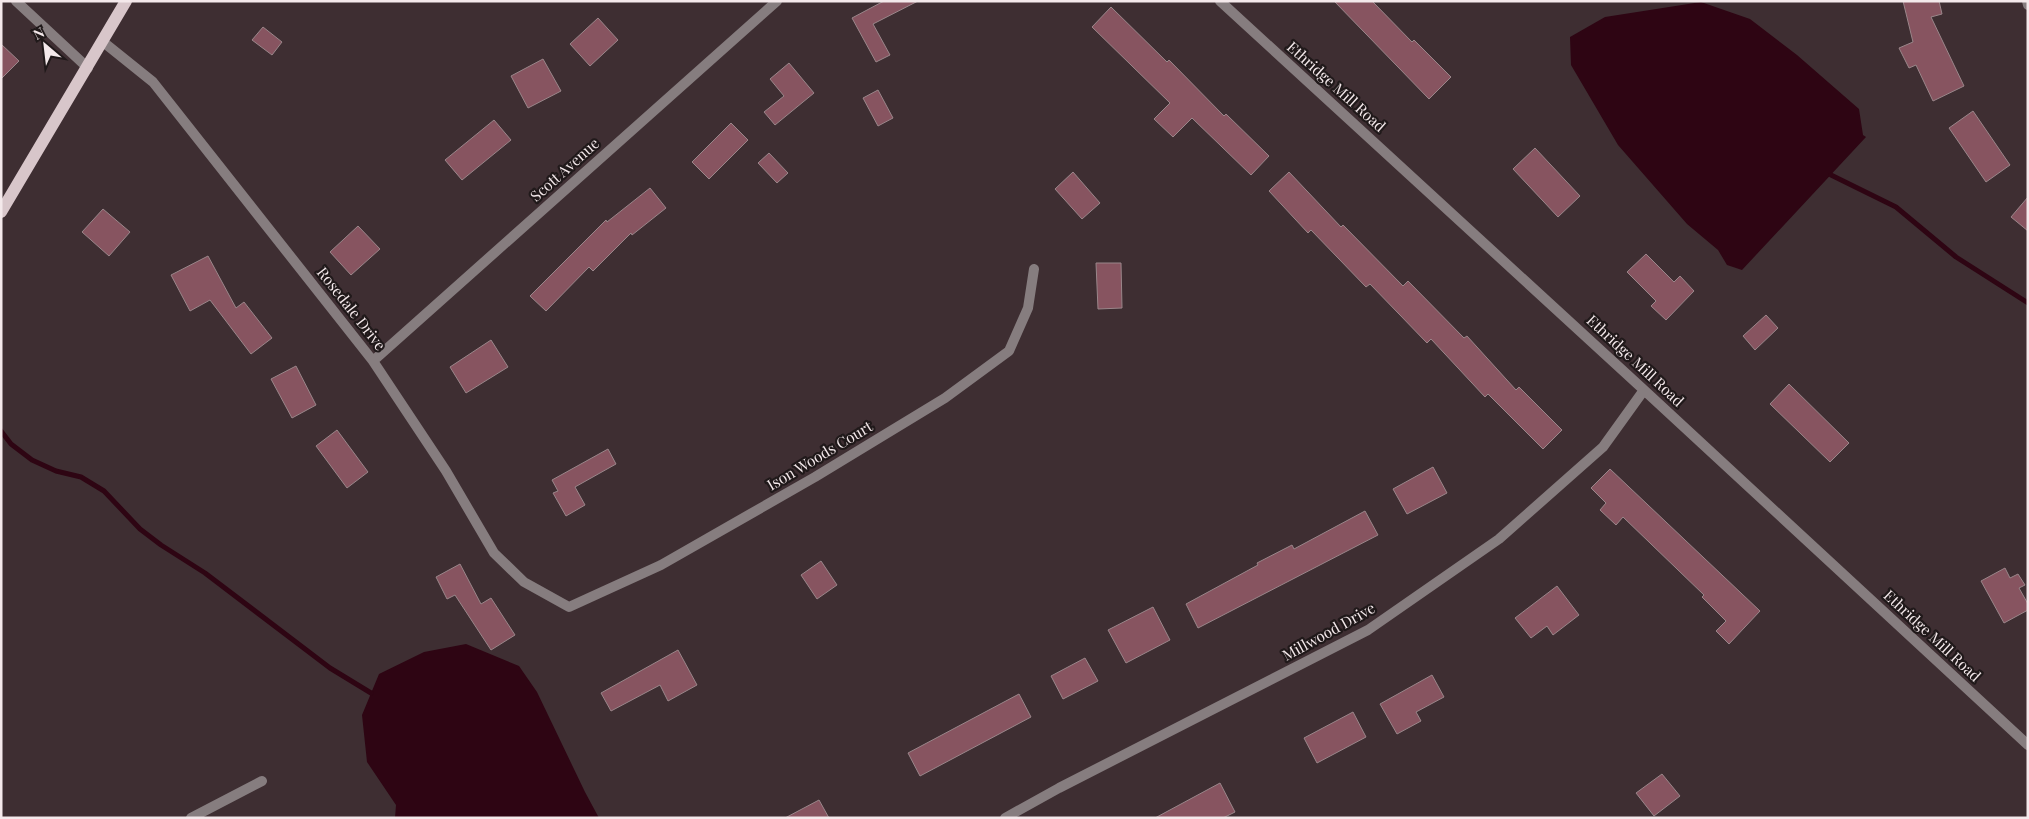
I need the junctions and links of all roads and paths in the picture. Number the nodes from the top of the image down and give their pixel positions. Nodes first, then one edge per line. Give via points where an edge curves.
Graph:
1 (16, 1) edge
2 (126, 1) edge
3 (777, 1) edge
4 (1220, 1) edge
5 (2027, 1) edge
6 (2028, 6) edge
7 (102, 42) junction
8 (88, 68) junction
9 (1, 212) edge
10 (1034, 269) dead end
11 (373, 361) junction
12 (1644, 390) junction
13 (561, 603) joint
14 (2028, 745) edge
15 (262, 781) dead end
16 (191, 818) edge
17 (1006, 818) edge

1 - 8 street
2 - 7 main road
3 - 11 street, Scott Avenue
4 - 12 street, Ethridge Mill Road
5 - 6 street
7 - 8 main road
7 - 11 street, Rosedale Drive via 153,82
8 - 9 main road
10 - 13 street, Ison Woods Court via 1028,308 1009,351 945,398 816,477 661,565 569,607
11 - 13 street, Rosedale Drive via 446,471 494,553 524,582
12 - 14 street, Ethridge Mill Road
12 - 17 street, Millwood Drive via 1603,447 1499,540 1368,630
15 - 16 street

